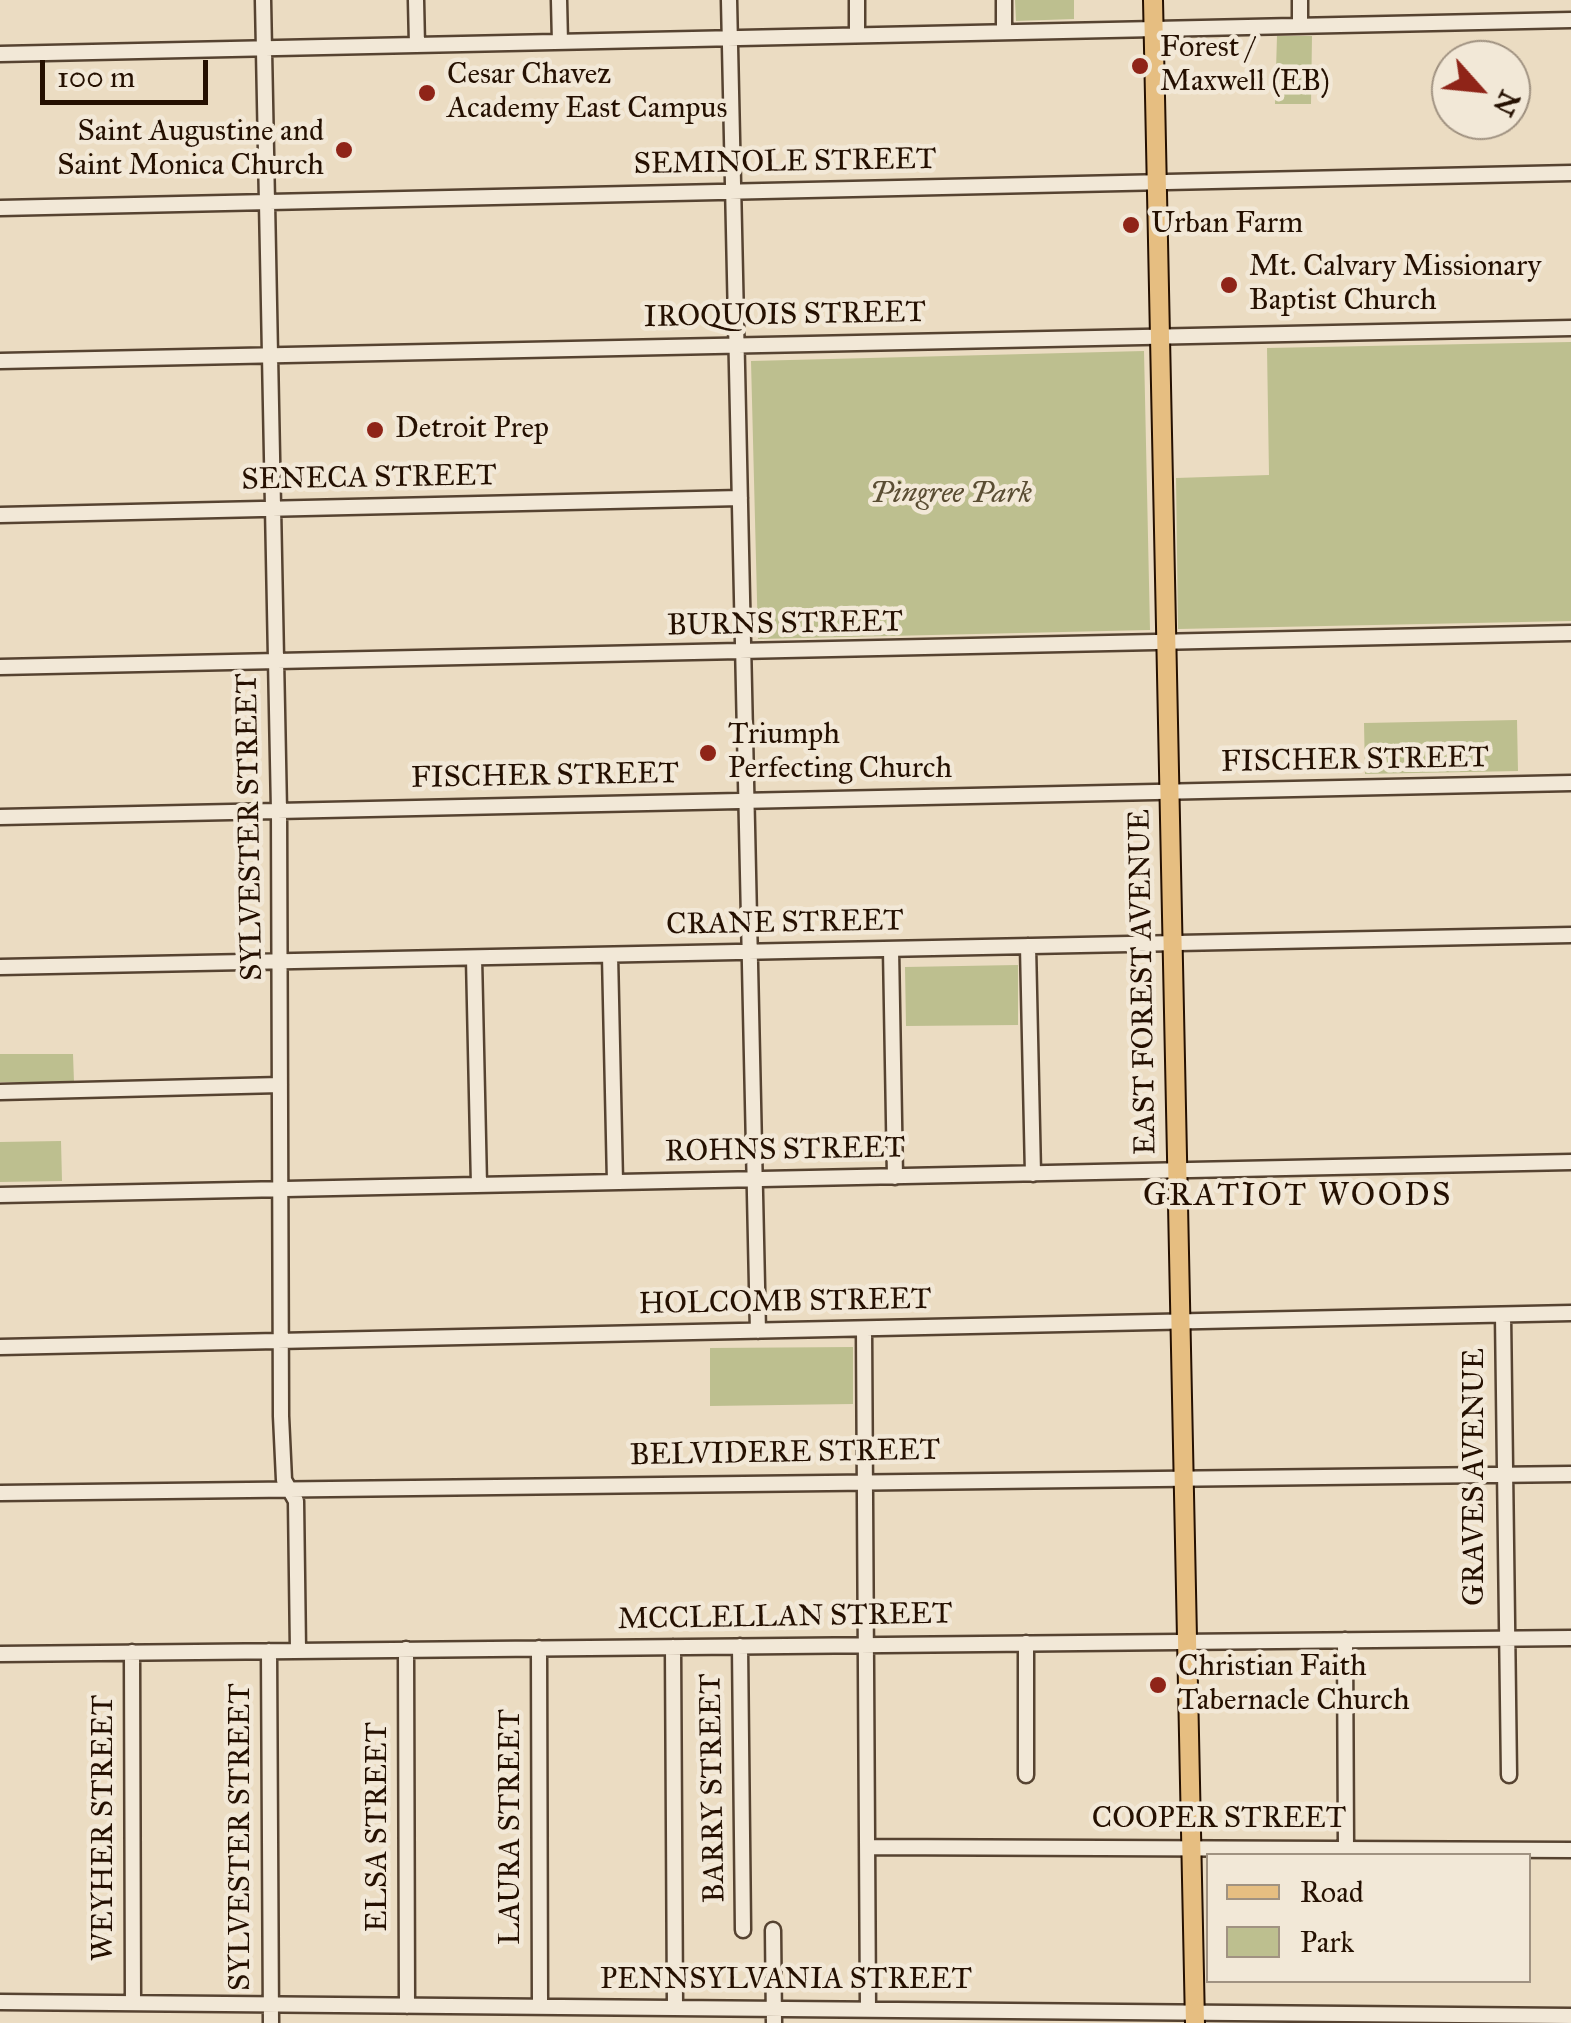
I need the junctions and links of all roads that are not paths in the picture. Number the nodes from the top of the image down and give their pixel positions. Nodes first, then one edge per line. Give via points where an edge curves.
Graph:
1 (263, 0) edge
2 (416, 0) edge
3 (559, 0) edge
4 (729, 0) edge
5 (856, 0) edge
6 (1004, 0) edge
7 (1152, 0) edge
8 (1300, 0) edge
9 (1571, 20) edge
10 (1300, 26) junction
11 (1153, 29) junction
12 (1004, 32) junction
13 (857, 35) junction
14 (730, 38) junction
15 (560, 42) junction
16 (417, 45) junction
17 (264, 48) junction
18 (0, 54) edge
19 (1571, 173) edge
20 (1155, 182) junction
21 (733, 192) junction
22 (268, 202) junction
23 (0, 208) edge
24 (1571, 328) edge
25 (1158, 336) junction
26 (736, 345) junction
27 (270, 355) junction
28 (0, 360) edge
29 (740, 498) junction
30 (273, 508) junction
31 (0, 515) edge
32 (1571, 633) edge
33 (1165, 642) junction
34 (744, 654) junction
35 (276, 662) junction
36 (0, 668) edge
37 (1571, 783) edge
38 (1167, 792) junction
39 (746, 800) junction
40 (279, 810) junction
41 (0, 816) edge
42 (1571, 935) edge
43 (1172, 943) junction
44 (1028, 946) junction
45 (890, 949) junction
46 (750, 952) junction
47 (610, 955) junction
48 (474, 958) junction
49 (280, 962) junction
50 (0, 968) edge
51 (280, 1085) junction
52 (0, 1092) edge
53 (1571, 1162) edge
54 (1176, 1170) junction
55 (1033, 1174) junction
56 (895, 1176) junction
57 (755, 1179) junction
58 (615, 1182) junction
59 (479, 1185) junction
60 (280, 1189) junction
61 (0, 1195) edge
62 (1571, 1313) edge
63 (1503, 1315) junction
64 (1180, 1322) junction
65 (864, 1329) junction
66 (758, 1331) junction
67 (281, 1341) junction
68 (0, 1347) edge
69 (1504, 1474) junction
70 (1571, 1474) edge
71 (1183, 1477) junction
72 (865, 1480) junction
73 (290, 1490) junction
74 (0, 1493) edge
75 (1505, 1638) junction
76 (1571, 1638) edge
77 (1345, 1640) junction
78 (1186, 1642) junction
79 (1026, 1643) junction
80 (866, 1645) junction
81 (740, 1646) junction
82 (673, 1647) junction
83 (539, 1648) junction
84 (406, 1649) junction
85 (269, 1650) junction
86 (298, 1650) junction
87 (132, 1652) junction
88 (0, 1654) edge
89 (1026, 1775) dead end
90 (1508, 1775) dead end
91 (867, 1847) junction
92 (1191, 1848) junction
93 (1346, 1849) junction
94 (1571, 1850) edge
95 (744, 1930) dead end
96 (772, 1930) dead end
97 (0, 2002) edge
98 (133, 2004) junction
99 (270, 2004) junction
100 (407, 2006) junction
101 (540, 2006) junction
102 (674, 2007) junction
103 (868, 2009) junction
104 (774, 2016) edge
105 (1571, 2016) edge
106 (1195, 2017) edge
107 (271, 2023) edge

1 - 17 street, SYLVESTER STREET
2 - 16 street
3 - 15 street
4 - 14 street
5 - 13 street
6 - 12 street
7 - 11 main road, EAST FOREST AVENUE
8 - 10 street
9 - 10 street
10 - 11 street
11 - 12 street
11 - 20 main road, EAST FOREST AVENUE
12 - 13 street
13 - 14 street
14 - 15 street
14 - 21 street
15 - 16 street
16 - 17 street
17 - 18 street
17 - 22 street, SYLVESTER STREET
19 - 20 street, SEMINOLE STREET
20 - 21 street, SEMINOLE STREET
20 - 25 main road, EAST FOREST AVENUE
21 - 22 street, SEMINOLE STREET
21 - 26 street
22 - 23 street, SEMINOLE STREET
22 - 27 street, SYLVESTER STREET
24 - 25 street, IROQUOIS STREET
25 - 26 street, IROQUOIS STREET
25 - 33 main road, EAST FOREST AVENUE
26 - 27 street, IROQUOIS STREET
26 - 29 street
27 - 28 street, IROQUOIS STREET
27 - 30 street, SYLVESTER STREET
29 - 30 street, SENECA STREET
29 - 34 street
30 - 31 street, SENECA STREET
30 - 35 street, SYLVESTER STREET
32 - 33 street, BURNS STREET
33 - 34 street, BURNS STREET
33 - 38 main road, EAST FOREST AVENUE
34 - 35 street, BURNS STREET
34 - 39 street
35 - 36 street, BURNS STREET
35 - 40 street, SYLVESTER STREET
37 - 38 street, FISCHER STREET
38 - 39 street, FISCHER STREET
38 - 43 main road, EAST FOREST AVENUE
39 - 40 street, FISCHER STREET
39 - 46 street
40 - 41 street, FISCHER STREET
40 - 49 street, SYLVESTER STREET
42 - 43 street, CRANE STREET
43 - 44 street, CRANE STREET
43 - 54 main road, EAST FOREST AVENUE
44 - 45 street, CRANE STREET
44 - 55 street
45 - 46 street, CRANE STREET
45 - 56 street
46 - 47 street, CRANE STREET
46 - 57 street
47 - 48 street, CRANE STREET
47 - 58 street
48 - 49 street, CRANE STREET
48 - 59 street
49 - 50 street, CRANE STREET
49 - 51 street, SYLVESTER STREET
51 - 52 street
51 - 60 street, SYLVESTER STREET
53 - 54 street, ROHNS STREET
54 - 55 street, ROHNS STREET
54 - 64 main road, EAST FOREST AVENUE
55 - 56 street, ROHNS STREET
56 - 57 street, ROHNS STREET
57 - 58 street, ROHNS STREET
57 - 66 street
58 - 59 street, ROHNS STREET
59 - 60 street, ROHNS STREET
60 - 61 street, ROHNS STREET
60 - 67 street, SYLVESTER STREET
62 - 63 street, HOLCOMB STREET
63 - 64 street, HOLCOMB STREET
63 - 69 street, GRAVES AVENUE
64 - 65 street, HOLCOMB STREET
64 - 71 main road, EAST FOREST AVENUE
65 - 66 street, HOLCOMB STREET
65 - 72 street
66 - 67 street, HOLCOMB STREET
67 - 68 street, HOLCOMB STREET
67 - 73 street, SYLVESTER STREET via 284,1475
69 - 70 street, BELVIDERE STREET
69 - 71 street, BELVIDERE STREET
69 - 75 street, GRAVES AVENUE
71 - 72 street, BELVIDERE STREET
71 - 78 main road, EAST FOREST AVENUE
72 - 73 street, BELVIDERE STREET
72 - 80 street
73 - 74 street, BELVIDERE STREET
73 - 86 street, SYLVESTER STREET via 296,1501
75 - 76 street, MCCLELLAN STREET
75 - 77 street, MCCLELLAN STREET
75 - 90 street, GRAVES AVENUE
77 - 78 street, MCCLELLAN STREET
77 - 93 street
78 - 79 street, MCCLELLAN STREET
78 - 92 main road, EAST FOREST AVENUE
79 - 80 street, MCCLELLAN STREET
79 - 89 street
80 - 81 street, MCCLELLAN STREET
80 - 91 street
81 - 82 street, MCCLELLAN STREET
81 - 95 street, BARRY STREET
82 - 83 street, MCCLELLAN STREET
82 - 102 street
83 - 84 street, MCCLELLAN STREET
83 - 101 street, LAURA STREET
84 - 86 street, MCCLELLAN STREET
84 - 100 street, ELSA STREET
85 - 86 street, MCCLELLAN STREET
85 - 87 street, MCCLELLAN STREET
85 - 99 street, SYLVESTER STREET
87 - 88 street, MCCLELLAN STREET
87 - 98 street, WEYHER STREET
91 - 92 street, COOPER STREET
91 - 103 street
92 - 93 street, COOPER STREET
92 - 106 main road, EAST FOREST AVENUE
93 - 94 street, COOPER STREET
96 - 104 street
97 - 98 street, PENNSYLVANIA STREET
98 - 99 street, PENNSYLVANIA STREET
99 - 100 street, PENNSYLVANIA STREET
99 - 107 street, SYLVESTER STREET
100 - 101 street, PENNSYLVANIA STREET
101 - 102 street, PENNSYLVANIA STREET
102 - 104 street, PENNSYLVANIA STREET
103 - 104 street, PENNSYLVANIA STREET
103 - 106 street, PENNSYLVANIA STREET
105 - 106 street, PENNSYLVANIA STREET

